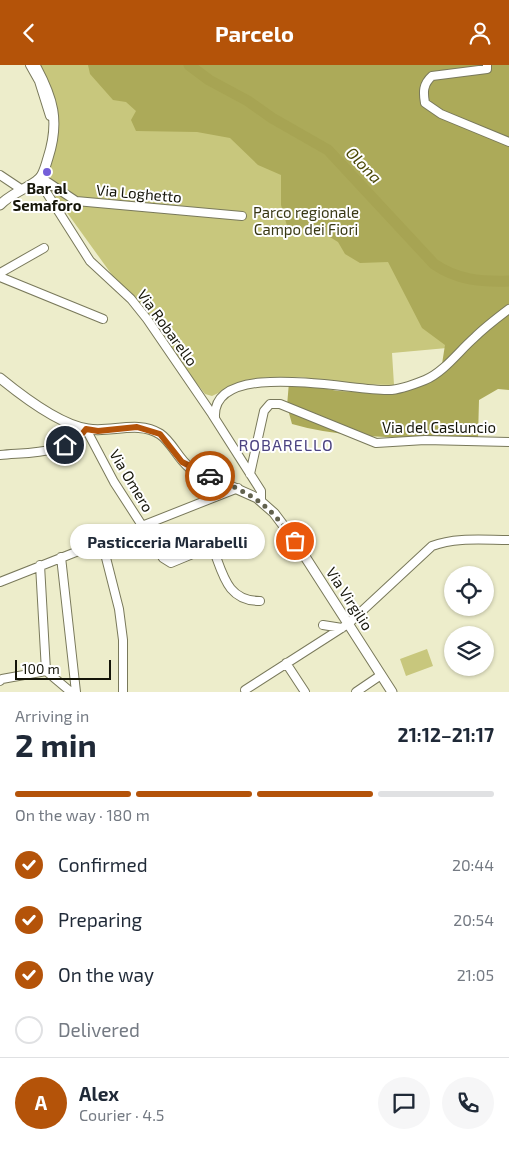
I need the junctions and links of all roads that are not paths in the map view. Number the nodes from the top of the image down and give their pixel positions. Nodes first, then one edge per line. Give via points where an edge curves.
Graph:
1 (30, 65) edge
2 (35, 65) edge
3 (487, 65) edge
4 (509, 143) edge
5 (52, 146) junction
6 (0, 175) edge
7 (39, 178) junction
8 (21, 189) junction
9 (0, 205) edge
10 (242, 216) dead end
11 (44, 248) dead end
12 (0, 275) edge
13 (509, 309) edge
14 (103, 319) dead end
15 (0, 378) edge
16 (215, 417) junction
17 (86, 429) junction
18 (509, 441) edge
19 (0, 455) edge
20 (250, 474) junction
21 (238, 488) junction
22 (261, 501) junction
23 (142, 527) junction
24 (509, 540) edge
25 (102, 542) junction
26 (61, 557) junction
27 (40, 565) junction
28 (0, 582) edge
29 (260, 601) dead end
30 (323, 625) dead end
31 (345, 626) junction
32 (286, 663) junction
33 (46, 671) junction
34 (381, 675) junction
35 (0, 681) edge
36 (249, 689) edge
37 (71, 692) edge
38 (76, 692) edge
39 (123, 692) edge
40 (306, 692) edge
41 (356, 692) edge
42 (392, 692) edge

1 - 5 street via 39,81 50,116
2 - 5 main road via 55,115
3 - 4 street via 487,69 432,76 422,92 424,103 441,114
5 - 7 main road
6 - 8 street
7 - 8 main road
7 - 10 street, Via Loghetto via 76,201
7 - 16 street, Via Robarello via 90,261 131,299
8 - 9 main road
11 - 12 street
12 - 14 street
13 - 16 street via 427,379 390,390 288,380 256,382 228,392 214,407
15 - 17 main road, Via Virgilio via 55,416
16 - 20 street, Via Robarello
17 - 19 street via 78,439 52,451
17 - 21 main road, Via Virgilio via 137,427 160,434 190,468
17 - 23 street, Via Omero
18 - 20 street, Via del Casluncio via 376,443 280,404 270,404 264,411
20 - 22 street, Via Robarello via 261,491
21 - 22 main road, Via Virgilio
21 - 23 street
22 - 31 main road, Via Virgilio via 295,541
23 - 25 street
23 - 29 street, Via Omero via 163,558 171,563 212,546 228,586 238,598
24 - 31 street via 458,539 432,546
25 - 26 street
25 - 39 street via 119,609
26 - 27 street
26 - 38 street
27 - 28 street
27 - 33 street
30 - 31 street
31 - 32 street
31 - 34 main road, Via Virgilio
32 - 36 street
32 - 40 street
33 - 35 street
33 - 37 street
34 - 41 street
34 - 42 main road, Via Virgilio

